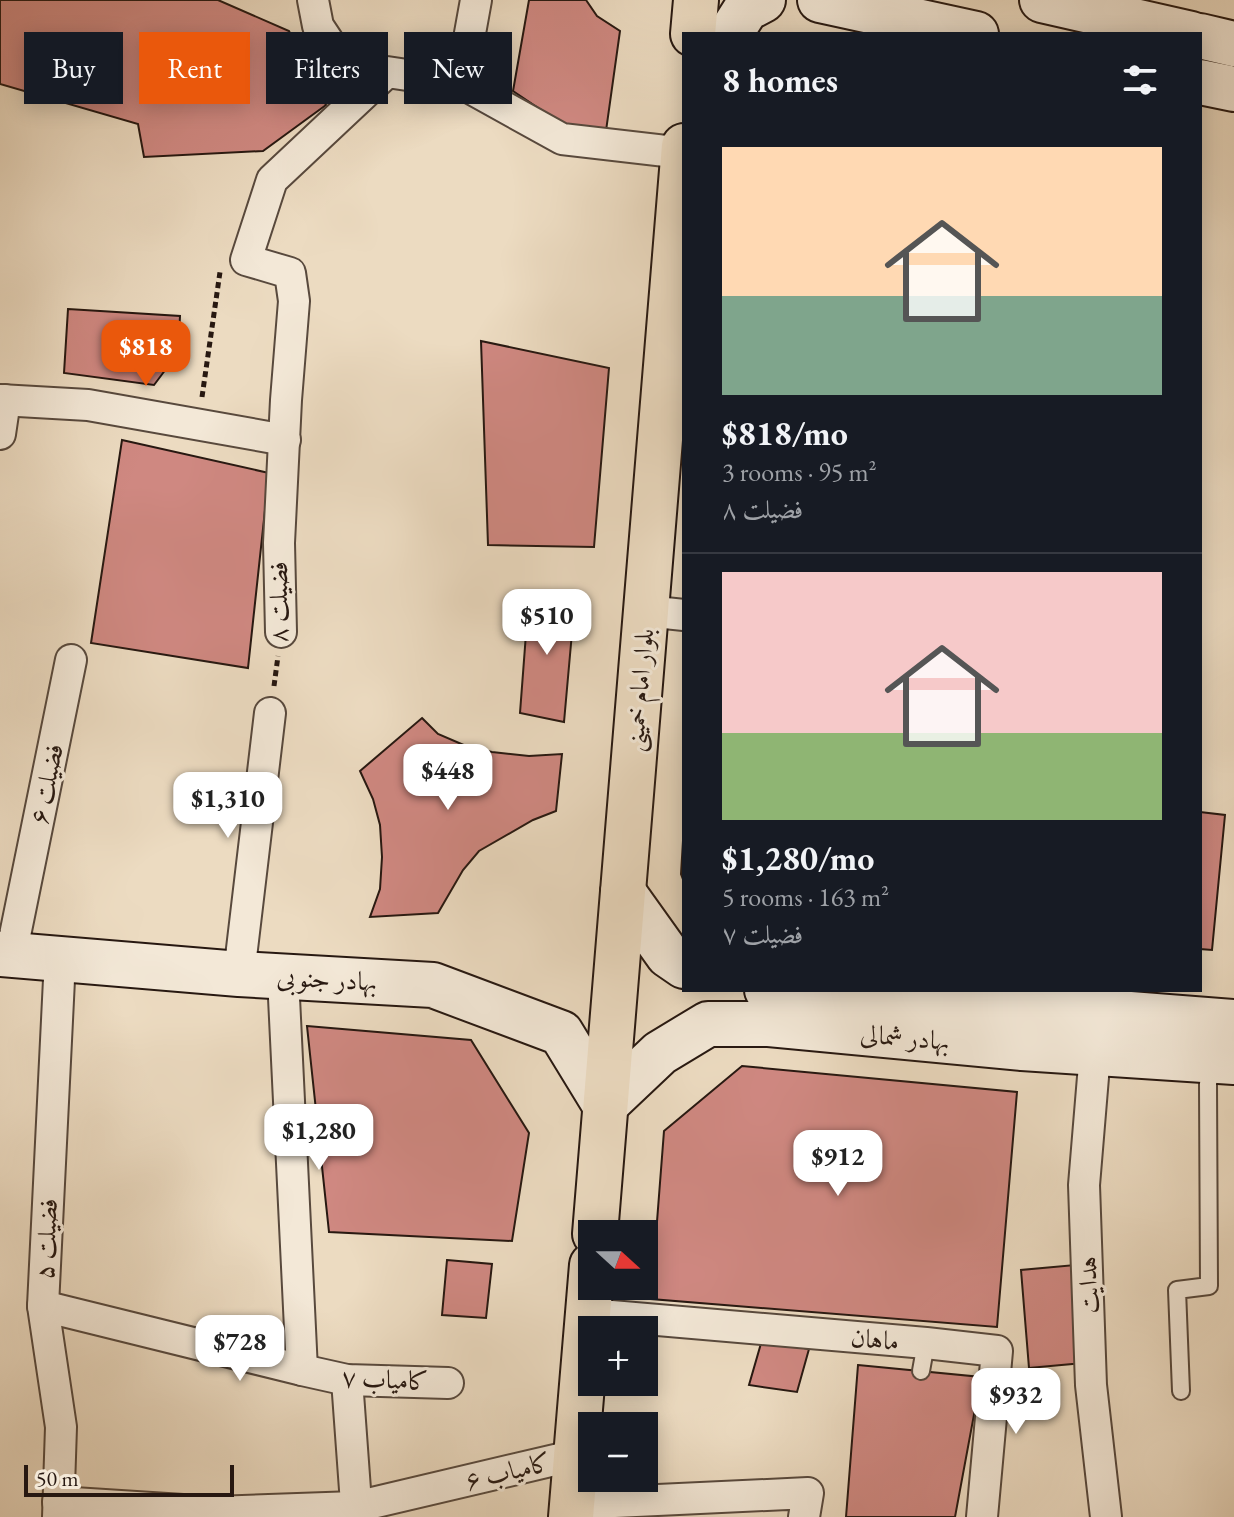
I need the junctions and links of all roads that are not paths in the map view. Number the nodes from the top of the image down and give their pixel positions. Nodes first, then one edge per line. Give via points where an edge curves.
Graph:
1 (313, 0) edge
2 (476, 0) edge
3 (696, 0) edge
4 (763, 0) edge
5 (820, 0) edge
6 (1042, 0) edge
7 (1111, 8) edge
8 (923, 28) edge
9 (322, 32) edge
10 (470, 32) edge
11 (693, 32) edge
12 (731, 32) edge
13 (958, 32) edge
14 (1218, 36) edge
15 (1202, 82) edge
16 (1234, 89) edge
17 (352, 104) edge
18 (499, 104) edge
19 (682, 153) edge
20 (682, 179) edge
21 (3, 400) edge
22 (0, 434) edge
23 (285, 440) junction
24 (670, 486) edge
25 (665, 613) edge
26 (281, 632) road end
27 (71, 660) dead end
28 (270, 713) road end
29 (623, 892) junction
30 (5, 954) edge
31 (60, 959) junction
32 (682, 965) edge
33 (239, 974) junction
34 (283, 977) junction
35 (838, 992) edge
36 (1014, 997) edge
37 (1234, 1022) edge
38 (1095, 1053) junction
39 (1222, 1061) edge
40 (605, 1105) junction
41 (596, 1220) edge
42 (589, 1300) edge
43 (43, 1306) junction
44 (588, 1314) junction
45 (302, 1370) junction
46 (347, 1380) junction
47 (448, 1383) dead end
48 (1181, 1391) dead end
49 (576, 1455) junction
50 (806, 1505) edge
51 (714, 1507) edge
52 (58, 1509) edge
53 (572, 1510) edge
54 (356, 1512) edge
55 (982, 1517) edge
56 (1106, 1517) edge

1 - 9 street
2 - 10 street
3 - 11 main road
4 - 12 main road via 746,9
5 - 8 main road
6 - 7 main road
7 - 14 main road
8 - 13 main road
15 - 16 main road
17 - 23 street, فضیلت ۸ via 272,180 234,260 290,273 294,301
18 - 19 street via 562,139
20 - 24 main road, بلوار امام خمینی
21 - 22 street
21 - 23 street via 88,405
23 - 26 street, فضیلت ۸
24 - 25 main road, بلوار امام خمینی
25 - 29 main road, بلوار امام خمینی
27 - 30 street, فضیلت ۶
28 - 33 street
29 - 32 main road via 668,955
29 - 40 main road, بلوار امام خمینی
30 - 31 main road, بهادر جنوبی
31 - 33 main road, بهادر جنوبی
31 - 43 street, فضیلت ۵
33 - 34 main road, بهادر جنوبی
34 - 40 main road, بهادر جنوبی via 433,985 561,1033
34 - 45 street
35 - 36 main road, بهادر شمالی
36 - 37 main road, بهادر شمالی
38 - 39 main road, بهادر شمالی
38 - 40 main road, بهادر شمالی via 769,1024 708,1024 660,1053
38 - 56 street, هدایت via 1082,1293
39 - 48 lane via 1208,1084 1209,1286 1177,1290
40 - 41 main road, بلوار امام خمینی
42 - 44 main road
43 - 45 street, کامیاب ۷
43 - 52 street, فضیلت ۵ via 61,1427
44 - 49 main road
44 - 55 street, ماهان via 924,1357 997,1351
45 - 46 street, کامیاب ۷
46 - 47 street, کامیاب ۷
46 - 54 street
49 - 53 main road
49 - 54 street, کامیاب ۶
50 - 51 street
51 - 53 street
52 - 54 street, کامیاب ۶

